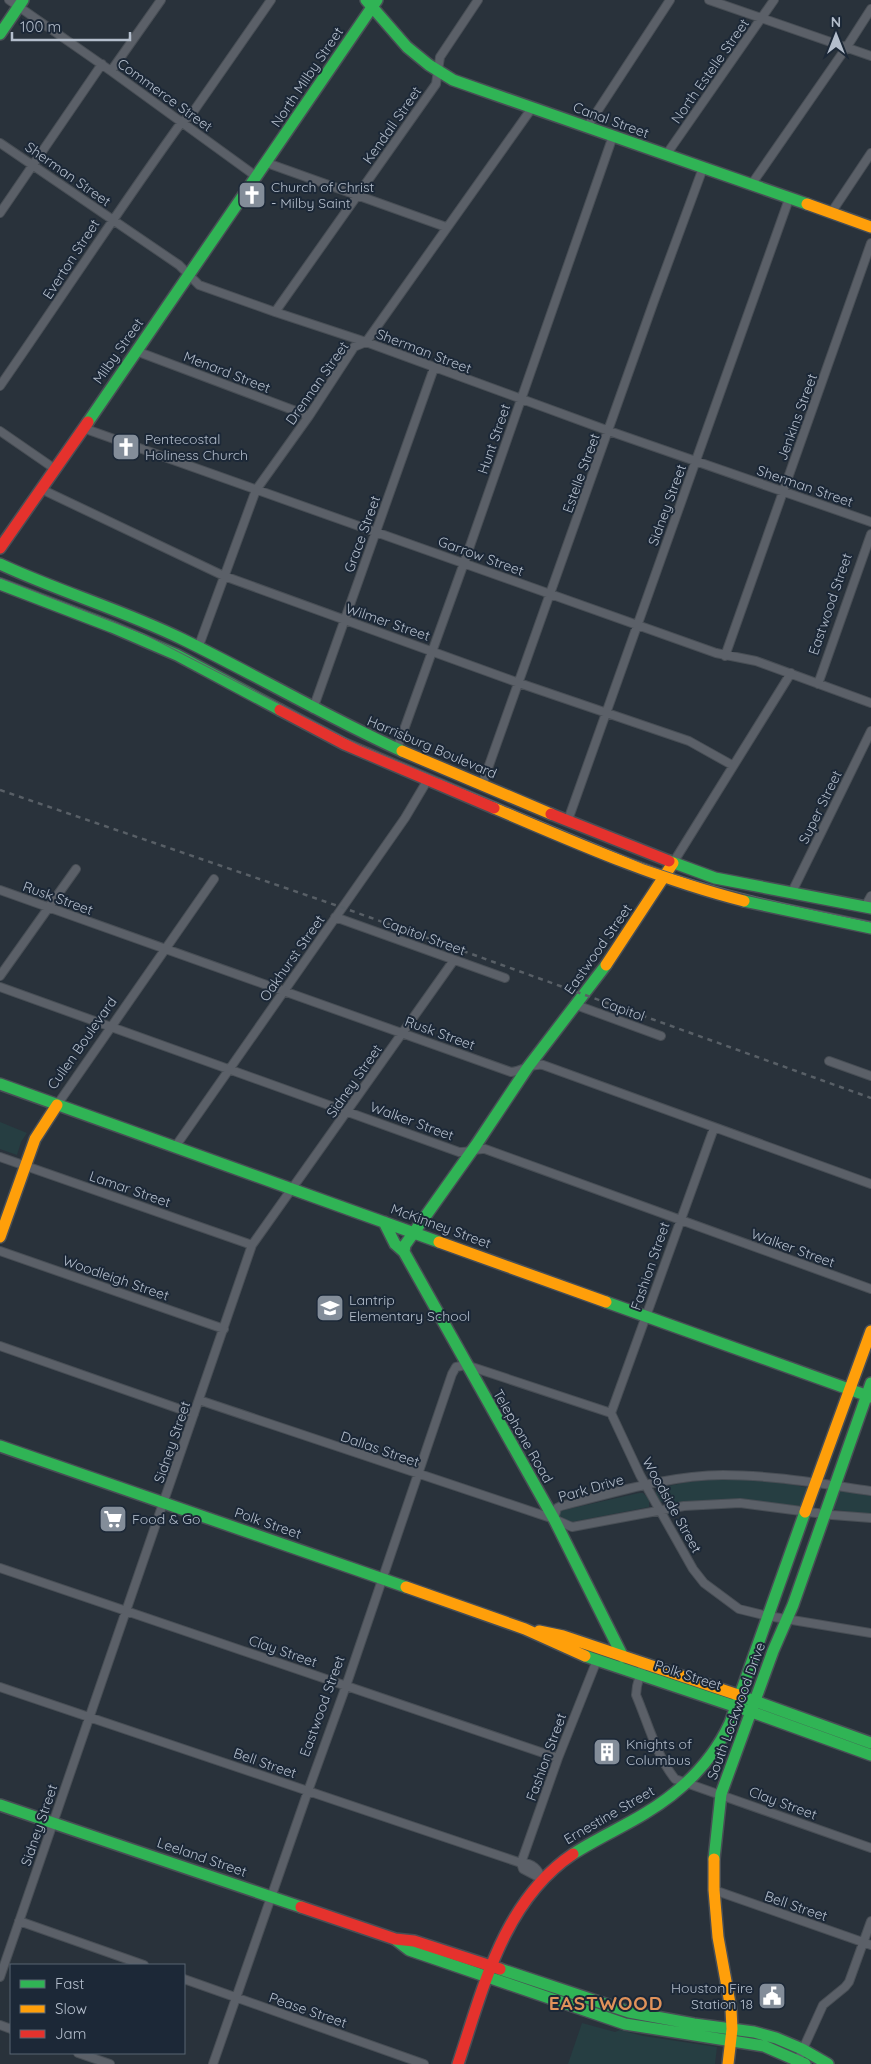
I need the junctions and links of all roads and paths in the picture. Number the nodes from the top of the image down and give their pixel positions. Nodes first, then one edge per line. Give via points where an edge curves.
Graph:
1 (161, 0) edge
2 (271, 0) edge
3 (478, 0) edge
4 (670, 0) edge
5 (709, 0) edge
6 (774, 0) edge
7 (17, 2) edge
8 (372, 2) edge
9 (871, 9) edge
10 (761, 19) junction
11 (0, 34) edge
12 (846, 48) junction
13 (871, 56) edge
14 (102, 64) junction
15 (111, 71) junction
16 (437, 71) junction
17 (532, 108) junction
18 (181, 124) junction
19 (587, 127) junction
20 (613, 136) junction
21 (0, 142) edge
22 (871, 153) edge
23 (666, 155) junction
24 (33, 165) junction
25 (703, 168) junction
26 (262, 170) junction
27 (751, 185) junction
28 (358, 196) junction
29 (789, 199) junction
30 (0, 212) edge
31 (831, 213) junction
32 (112, 220) junction
33 (446, 227) junction
34 (871, 227) edge
35 (871, 243) edge
36 (189, 275) junction
37 (275, 312) junction
38 (366, 342) junction
39 (136, 351) junction
40 (434, 368) junction
41 (0, 386) edge
42 (521, 400) junction
43 (309, 416) junction
44 (83, 428) junction
45 (0, 431) edge
46 (609, 431) junction
47 (696, 462) junction
48 (55, 469) junction
49 (41, 488) junction
50 (256, 490) junction
51 (784, 492) junction
52 (871, 522) edge
53 (376, 532) junction
54 (871, 534) edge
55 (0, 548) edge
56 (464, 563) junction
57 (0, 564) edge
58 (224, 576) junction
59 (0, 584) edge
60 (551, 594) junction
61 (344, 620) junction
62 (638, 626) junction
63 (198, 648) junction
64 (432, 651) junction
65 (725, 656) junction
66 (792, 673) junction
67 (519, 683) junction
68 (818, 684) junction
69 (871, 703) edge
70 (313, 709) junction
71 (607, 713) junction
72 (871, 731) edge
73 (397, 749) junction
74 (732, 765) junction
75 (428, 781) junction
76 (482, 785) junction
77 (568, 820) junction
78 (673, 863) junction
79 (76, 869) dead end
80 (664, 878) junction
81 (214, 879) dead end
82 (0, 890) edge
83 (791, 894) junction
84 (871, 896) edge
85 (48, 908) junction
86 (868, 908) edge
87 (335, 917) junction
88 (871, 928) edge
89 (165, 950) junction
90 (454, 960) junction
91 (0, 976) edge
92 (505, 978) dead end
93 (0, 987) edge
94 (284, 991) junction
95 (576, 1005) junction
96 (112, 1027) junction
97 (403, 1033) junction
98 (661, 1036) dead end
99 (829, 1061) dead end
100 (528, 1067) junction
101 (230, 1069) junction
102 (871, 1076) edge
103 (0, 1084) edge
104 (57, 1105) junction
105 (348, 1111) junction
106 (714, 1128) junction
107 (175, 1147) junction
108 (471, 1150) junction
109 (0, 1157) edge
110 (25, 1166) junction
111 (871, 1184) edge
112 (293, 1189) junction
113 (679, 1221) junction
114 (384, 1222) junction
115 (414, 1232) junction
116 (0, 1237) edge
117 (252, 1245) junction
118 (0, 1251) edge
119 (404, 1252) junction
120 (871, 1290) edge
121 (646, 1317) junction
122 (224, 1330) junction
123 (871, 1331) edge
124 (0, 1346) edge
125 (466, 1365) junction
126 (871, 1383) edge
127 (851, 1390) junction
128 (869, 1396) edge
129 (199, 1400) junction
130 (610, 1413) junction
131 (194, 1414) junction
132 (0, 1446) edge
133 (417, 1474) junction
134 (816, 1484) junction
135 (646, 1485) junction
136 (834, 1486) junction
137 (871, 1491) edge
138 (164, 1503) junction
139 (659, 1510) junction
140 (806, 1512) junction
141 (826, 1514) junction
142 (871, 1518) edge
143 (554, 1519) junction
144 (0, 1568) edge
145 (381, 1578) junction
146 (126, 1611) junction
147 (768, 1616) junction
148 (786, 1618) junction
149 (606, 1625) junction
150 (871, 1633) edge
151 (599, 1654) junction
152 (622, 1657) junction
153 (641, 1669) junction
154 (346, 1686) junction
155 (0, 1687) edge
156 (737, 1701) junction
157 (753, 1706) junction
158 (89, 1717) junction
159 (871, 1743) edge
160 (871, 1755) edge
161 (558, 1758) junction
162 (686, 1783) junction
163 (308, 1791) junction
164 (721, 1794) junction
165 (0, 1805) edge
166 (53, 1823) junction
167 (871, 1848) edge
168 (521, 1863) junction
169 (542, 1879) junction
170 (714, 1890) junction
171 (271, 1897) junction
172 (19, 1921) junction
173 (871, 1921) edge
174 (394, 1939) junction
175 (867, 1944) edge
176 (141, 1964) edge
177 (493, 1966) junction
178 (0, 1977) edge
179 (489, 1977) junction
180 (185, 1979) edge
181 (236, 1998) junction
182 (609, 2005) junction
183 (605, 2017) junction
184 (732, 2035) junction
185 (81, 2054) edge
186 (802, 2058) edge
187 (110, 2064) edge
188 (214, 2064) edge
189 (424, 2064) edge
190 (458, 2064) edge
191 (728, 2064) edge
192 (828, 2064) edge

1 - 15 street
2 - 18 street, Everton Street via 191,115
3 - 16 street, Kendall Street via 440,57
4 - 19 street
5 - 10 street
6 - 10 street, North Estelle Street
7 - 11 main road
7 - 14 street, Commerce Street
8 - 16 main road, Canal Street via 394,33
8 - 26 main road, North Milby Street
9 - 12 street
10 - 12 street
10 - 23 street, North Estelle Street
12 - 13 street
12 - 27 street
14 - 15 street, Commerce Street
14 - 24 street
15 - 18 street, Commerce Street
16 - 17 main road, Canal Street via 453,80
16 - 28 street, Kendall Street via 436,84
17 - 19 main road, Canal Street
17 - 33 street, Drennan Street
18 - 26 street, Commerce Street
18 - 32 street, Everton Street
19 - 20 main road, Canal Street
20 - 23 main road, Canal Street
20 - 42 street, Hunt Street
21 - 24 street, Sherman Street
22 - 31 street
23 - 25 main road, Canal Street
24 - 30 street
24 - 32 street, Sherman Street
25 - 27 main road, Canal Street
25 - 46 street, Estelle Street
26 - 28 street, Commerce Street
26 - 36 main road, Milby Street
27 - 29 main road, Canal Street
28 - 33 street, Commerce Street
28 - 37 street, Kendall Street
29 - 31 main road, Canal Street
29 - 47 street, Sidney Street
31 - 34 main road, Canal Street
32 - 36 street, Sherman Street
32 - 41 street, Everton Street
33 - 38 street, Drennan Street
35 - 51 street, Jenkins Street
36 - 37 street, Sherman Street via 199,285
36 - 39 main road, Milby Street
37 - 38 street, Sherman Street
38 - 40 street, Sherman Street
38 - 43 street, Drennan Street via 354,347
39 - 43 street, Menard Street
39 - 44 main road, Milby Street
40 - 42 street, Sherman Street
40 - 53 street, Grace Street
42 - 46 street, Sherman Street
42 - 56 street, Hunt Street
43 - 50 street, Drennan Street
44 - 48 main road, Milby Street
44 - 50 street, Garrow Street
45 - 48 street
46 - 47 street, Sherman Street
46 - 60 street, Estelle Street
47 - 51 street, Sherman Street
47 - 62 street, Sidney Street
48 - 49 main road, Milby Street
49 - 55 main road, Milby Street
49 - 58 street, Wilmer Street
50 - 53 street, Garrow Street
50 - 58 street, Drennan Street
51 - 52 street, Sherman Street
51 - 65 street, Jenkins Street
53 - 56 street, Garrow Street
53 - 61 street, Grace Street
54 - 68 street, Eastwood Street
56 - 60 street, Garrow Street
56 - 64 street, Hunt Street
57 - 63 main road, Harrisburg Boulevard via 117,610
58 - 61 street, Wilmer Street
58 - 63 street, Drennan Street
59 - 75 main road via 177,655 344,744
60 - 62 street, Garrow Street
60 - 67 street, Estelle Street
61 - 64 street, Wilmer Street
61 - 70 street, Grace Street
62 - 65 street, Garrow Street
62 - 71 street, Sidney Street
63 - 70 main road, Harrisburg Boulevard
64 - 67 street, Wilmer Street
64 - 73 street, Hunt Street
65 - 66 street, Garrow Street via 756,661
66 - 68 street, Garrow Street
66 - 74 street, Eastwood Street
67 - 71 street, Wilmer Street
67 - 76 street, Estelle Street
68 - 69 street, Garrow Street
70 - 73 main road, Harrisburg Boulevard
71 - 74 street, Wilmer Street via 688,742
71 - 77 street, Sidney Street
72 - 83 street, Super Street
73 - 76 main road, Harrisburg Boulevard
74 - 78 street, Eastwood Street
75 - 80 main road
75 - 87 street, Oakhurst Street
76 - 77 main road, Harrisburg Boulevard
77 - 78 main road, Harrisburg Boulevard
78 - 80 main road, Eastwood Street
78 - 83 main road, Harrisburg Boulevard via 715,878
79 - 85 street
80 - 88 main road via 748,902
80 - 95 main road, Eastwood Street
81 - 89 street, Cullen Boulevard
82 - 85 street, Rusk Street
83 - 86 main road, Harrisburg Boulevard
84 - 86 street
85 - 89 street, Rusk Street
85 - 91 street
87 - 90 street, Capitol Street
87 - 94 street, Oakhurst Street
89 - 94 street, Rusk Street
89 - 96 street, Cullen Boulevard
90 - 92 street, Capitol Street
90 - 97 street, Sidney Street
93 - 96 street, Walker Street
94 - 97 street, Rusk Street
94 - 101 street, Oakhurst Street
95 - 98 street, Capitol
95 - 100 main road, Eastwood Street
96 - 101 street, Walker Street
96 - 104 street, Cullen Boulevard
97 - 100 street, Rusk Street via 511,1072
97 - 105 street, Sidney Street
99 - 102 street
100 - 106 street, Rusk Street via 544,1065
100 - 108 main road, Eastwood Street
101 - 105 street, Walker Street
101 - 107 street, Oakhurst Street
103 - 104 main road, McKinney Street
104 - 107 main road, McKinney Street
104 - 110 main road, Cullen Boulevard via 35,1139
105 - 108 street, Walker Street via 459,1152
105 - 112 street, Sidney Street
106 - 111 street, Rusk Street
106 - 113 street, Fashion Street
107 - 112 main road, McKinney Street
108 - 113 street, Walker Street via 485,1149
108 - 115 main road, Eastwood Street
109 - 110 street, Lamar Street
110 - 116 main road, Cullen Boulevard
110 - 117 street, Lamar Street
112 - 114 main road, McKinney Street
112 - 117 street, Sidney Street
113 - 120 street, Walker Street
113 - 121 street, Fashion Street
114 - 115 main road, McKinney Street
114 - 119 main road, Telephone Road via 395,1244
115 - 119 main road
115 - 121 main road, McKinney Street
117 - 122 street, Sidney Street
118 - 122 street, Woodleigh Street
119 - 125 main road, Telephone Road
121 - 127 main road, McKinney Street
121 - 130 street, Fashion Street
122 - 129 street, Sidney Street
123 - 127 main road, South Lockwood Drive
124 - 131 street
125 - 130 street
125 - 133 street, Eastwood Street via 456,1368 452,1374
125 - 143 main road, Telephone Road
126 - 128 main road, South Lockwood Drive
127 - 128 main road, McKinney Street
127 - 134 main road, South Lockwood Drive
128 - 136 main road, South Lockwood Drive
129 - 131 street, Sidney Street
129 - 133 street, Dallas Street
130 - 135 street, Woodside Street
131 - 138 street, Sidney Street
132 - 138 main road, Polk Street
133 - 143 street, Dallas Street
133 - 145 street, Eastwood Street
134 - 135 street, Park Drive via 777,1477 722,1475
134 - 136 street, Park Drive
134 - 140 main road, South Lockwood Drive
135 - 139 street, Woodside Street
135 - 143 street, Park Drive via 562,1506 557,1508
136 - 137 street, Park Drive
136 - 141 main road, South Lockwood Drive
138 - 145 main road, Polk Street
138 - 146 street, Sidney Street
139 - 140 street, Park Drive via 740,1503
139 - 143 street, Park Drive via 572,1527
139 - 147 street, Woodside Street via 704,1583 739,1609
140 - 141 street, Park Drive
140 - 147 main road, South Lockwood Drive
141 - 142 street, Park Drive
141 - 148 main road, South Lockwood Drive
143 - 149 main road, Telephone Road
144 - 146 street, Clay Street
145 - 151 main road, Polk Street via 525,1629 554,1634
145 - 154 street, Eastwood Street
146 - 154 street, Clay Street
146 - 158 street, Sidney Street
147 - 148 street, Woodside Street
147 - 156 main road, South Lockwood Drive
148 - 150 street, Woodside Street
148 - 157 main road, South Lockwood Drive
149 - 151 main road via 606,1637
149 - 152 main road, Telephone Road
151 - 152 main road, Polk Street
151 - 153 main road, Polk Street
151 - 161 street, Fashion Street
152 - 153 main road, Polk Street
153 - 156 main road, Polk Street
153 - 162 street via 636,1695 666,1768 675,1779
154 - 161 street, Clay Street
154 - 163 street, Eastwood Street
155 - 158 street, Bell Street
156 - 157 main road, Polk Street
156 - 162 main road, Ernestine Street via 716,1749
157 - 159 main road, Polk Street
157 - 160 main road, Polk Street
157 - 164 main road, South Lockwood Drive
158 - 163 street, Bell Street
158 - 166 street, Sidney Street
161 - 168 street, Fashion Street
162 - 164 street, Clay Street
162 - 169 main road, Ernestine Street via 660,1804 568,1856
163 - 168 street, Bell Street
163 - 171 street, Eastwood Street
164 - 167 street, Clay Street
164 - 170 main road, South Lockwood Drive via 714,1855
165 - 166 main road, Leeland Street
166 - 171 main road, Leeland Street
166 - 172 street, Sidney Street
168 - 169 street, Bell Street via 523,1869
169 - 177 main road, Ernestine Street via 513,1921
170 - 175 street, Bell Street
170 - 184 main road, South Lockwood Drive
171 - 174 main road, Leeland Street
171 - 181 street, Eastwood Street
172 - 176 street
172 - 178 street, Sidney Street
173 - 175 street
174 - 177 main road, Leeland Street via 414,1941
174 - 179 main road, Leeland Street via 409,1950
175 - 186 street via 849,1982 823,2004
177 - 179 main road, Ernestine Street
177 - 182 main road, Leeland Street
179 - 183 main road, Leeland Street
179 - 190 main road, Ernestine Street
180 - 181 street, Pease Street
181 - 188 street, Eastwood Street
181 - 189 street, Pease Street
182 - 183 main road
182 - 184 main road, Leeland Street
183 - 184 main road, Leeland Street via 656,2030
184 - 186 main road
184 - 191 main road, South Lockwood Drive
185 - 187 street
186 - 192 main road

